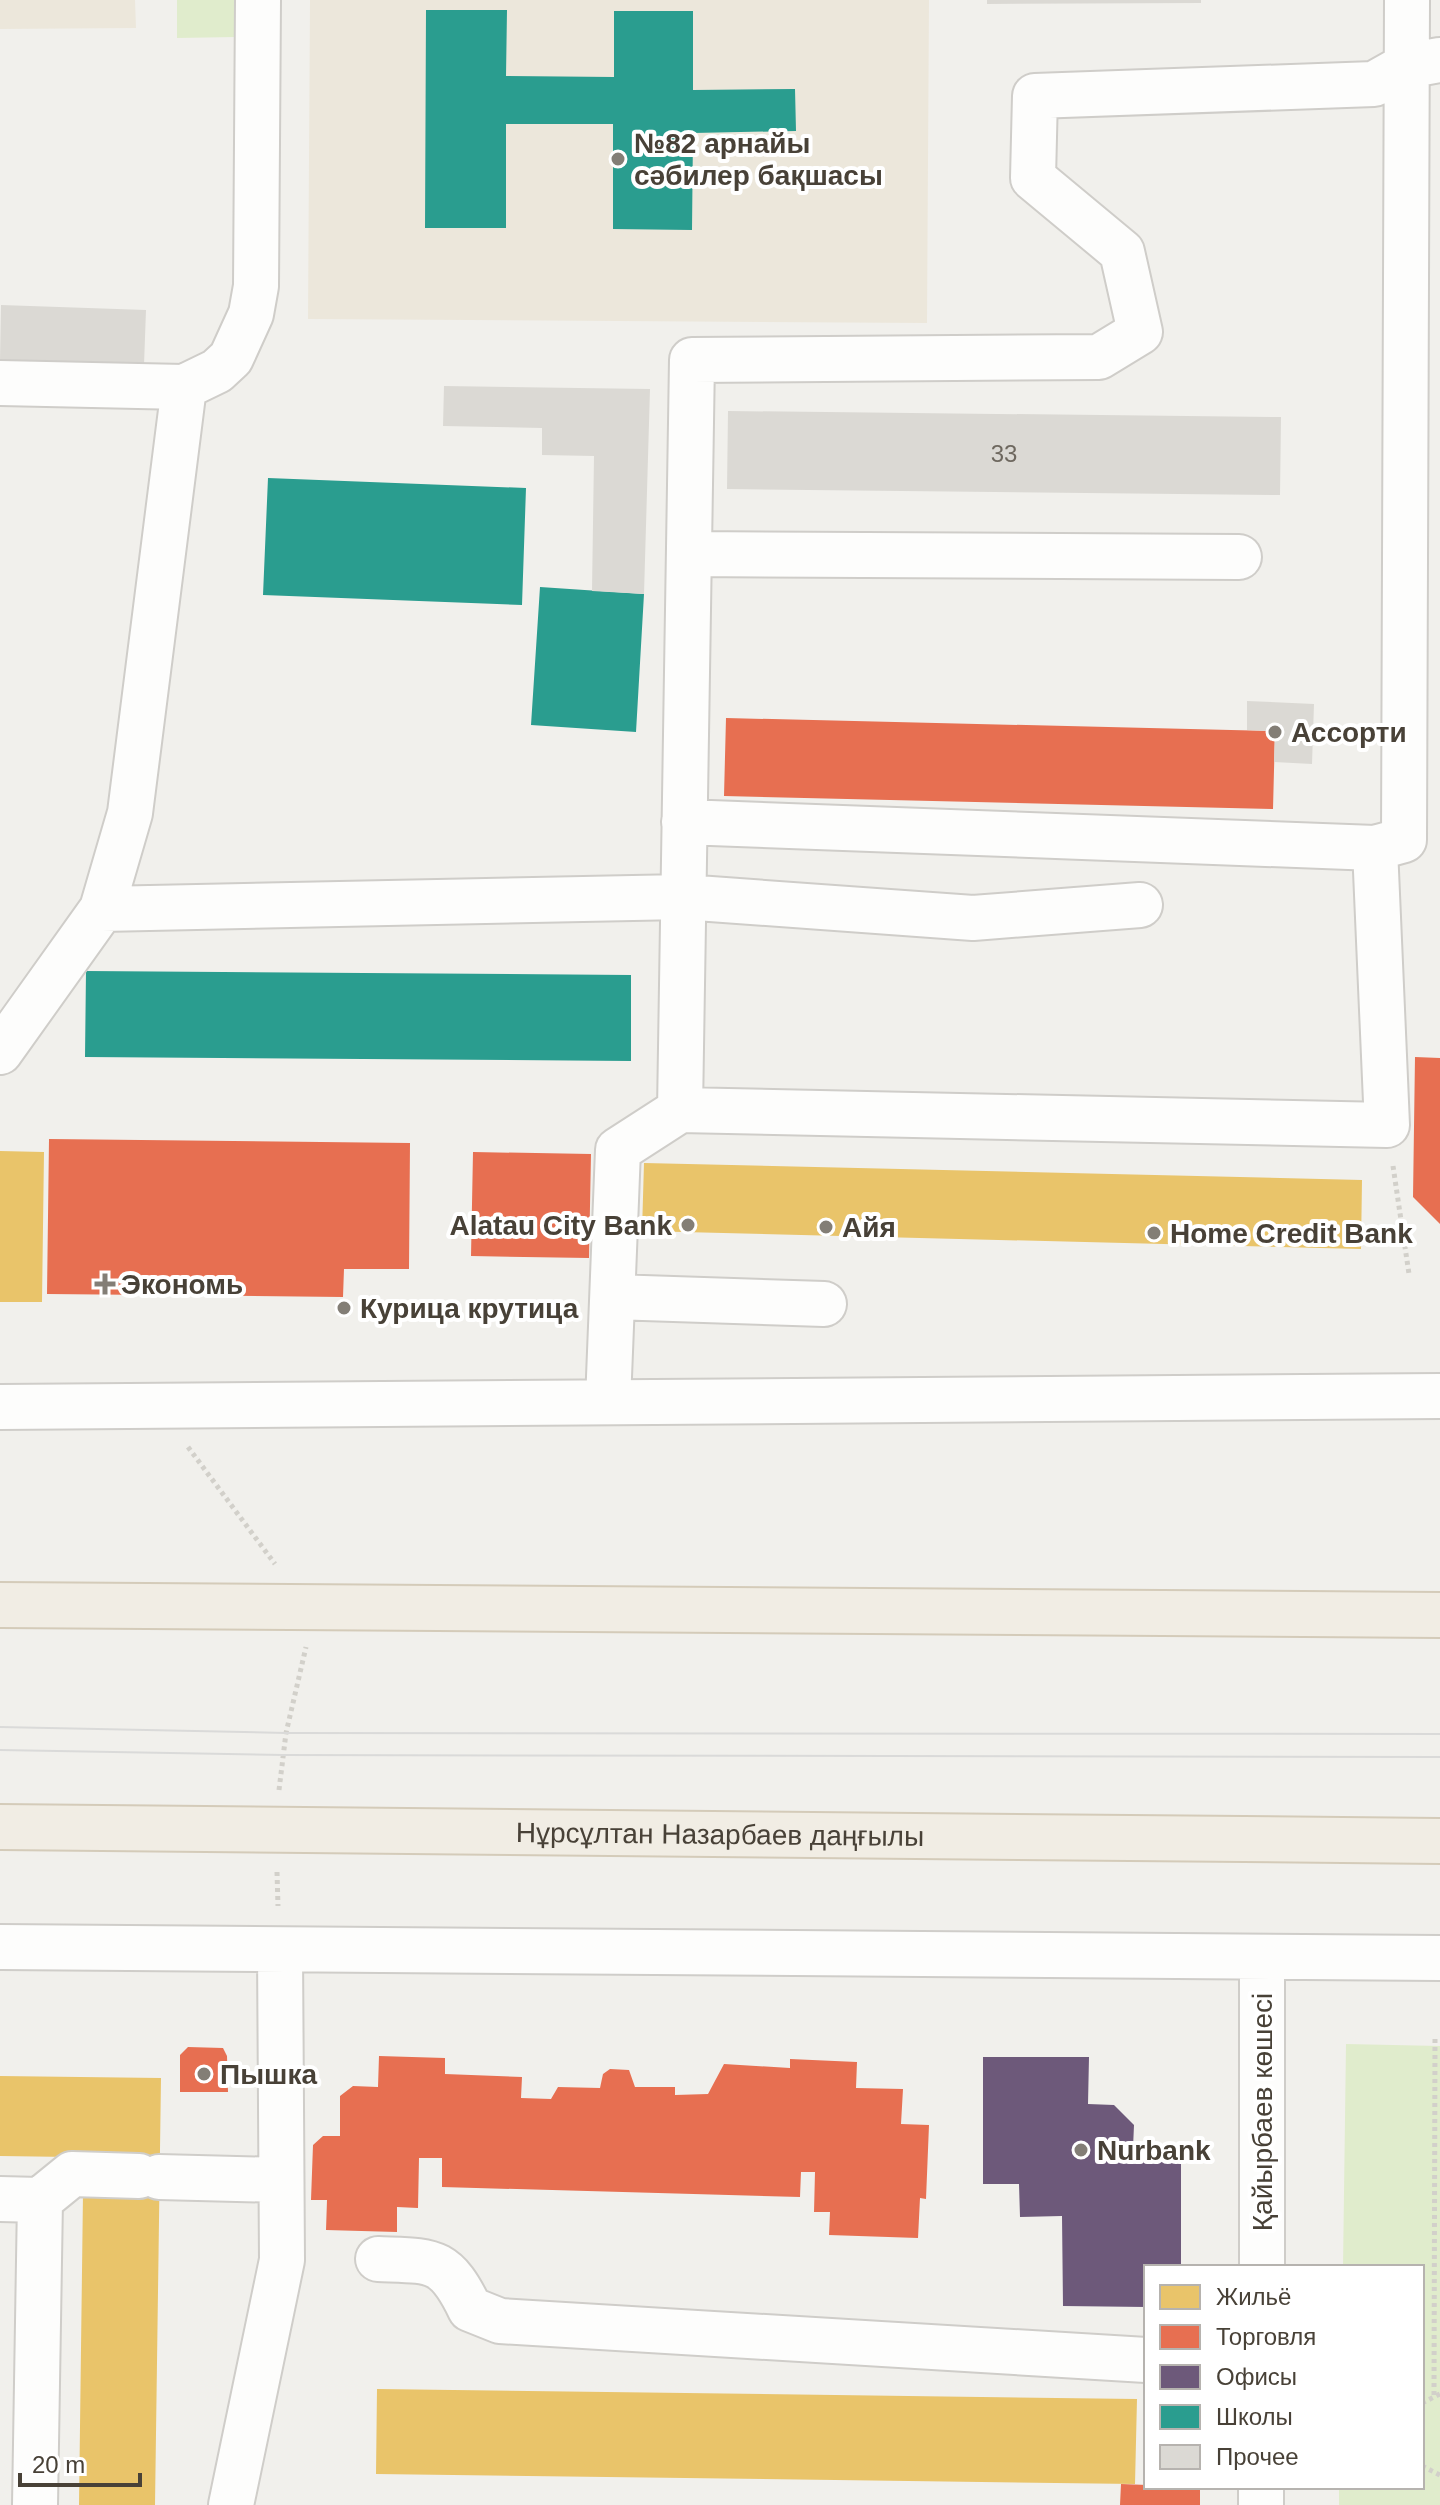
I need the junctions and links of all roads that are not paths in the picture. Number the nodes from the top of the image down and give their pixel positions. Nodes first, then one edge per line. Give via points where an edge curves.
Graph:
1 (258, 0) edge
2 (1407, 0) edge
3 (1423, 63) edge
4 (0, 383) edge
5 (184, 387) junction
6 (689, 554) junction
7 (1239, 557) dead end
8 (684, 822) junction
9 (1406, 843) edge
10 (683, 897) junction
11 (1140, 905) dead end
12 (102, 909) junction
13 (0, 1052) edge
14 (680, 1110) junction
15 (613, 1297) junction
16 (824, 1304) dead end
17 (1440, 1396) edge
18 (608, 1402) junction
19 (0, 1407) edge
20 (0, 1605) edge
21 (1440, 1615) edge
22 (0, 1827) edge
23 (1440, 1841) edge
24 (0, 1947) edge
25 (280, 1951) junction
26 (1262, 1957) junction
27 (1440, 1958) edge
28 (281, 2180) junction
29 (20, 2200) edge
30 (0, 2232) edge
31 (378, 2259) dead end
32 (1262, 2265) edge
33 (1144, 2360) edge
34 (35, 2505) edge
35 (231, 2505) edge

1 - 5 street via 256,286 251,314 231,358
2 - 3 street
3 - 6 street via 1374,84 1035,96 1033,178 1122,252 1140,332 1099,357 692,360
3 - 9 street
4 - 5 street
5 - 12 street via 130,813
6 - 7 street
6 - 8 street
8 - 9 street
8 - 10 street
9 - 14 street via 1387,1125
10 - 11 street via 973,918
10 - 12 street
10 - 14 street
12 - 13 street
14 - 15 street via 618,1150
15 - 16 street
15 - 18 street
17 - 18 street
18 - 19 street
20 - 21 main road
22 - 23 main road, Нұрсұлтан Назарбаев даңғылы
24 - 25 street
25 - 26 street
25 - 28 street
26 - 27 street
26 - 32 street, Қайырбаев көшесі
28 - 29 street via 72,2174
28 - 35 street via 282,2260
29 - 30 street
29 - 34 street
31 - 33 street via 429,2261 456,2279 470,2309 500,2321

